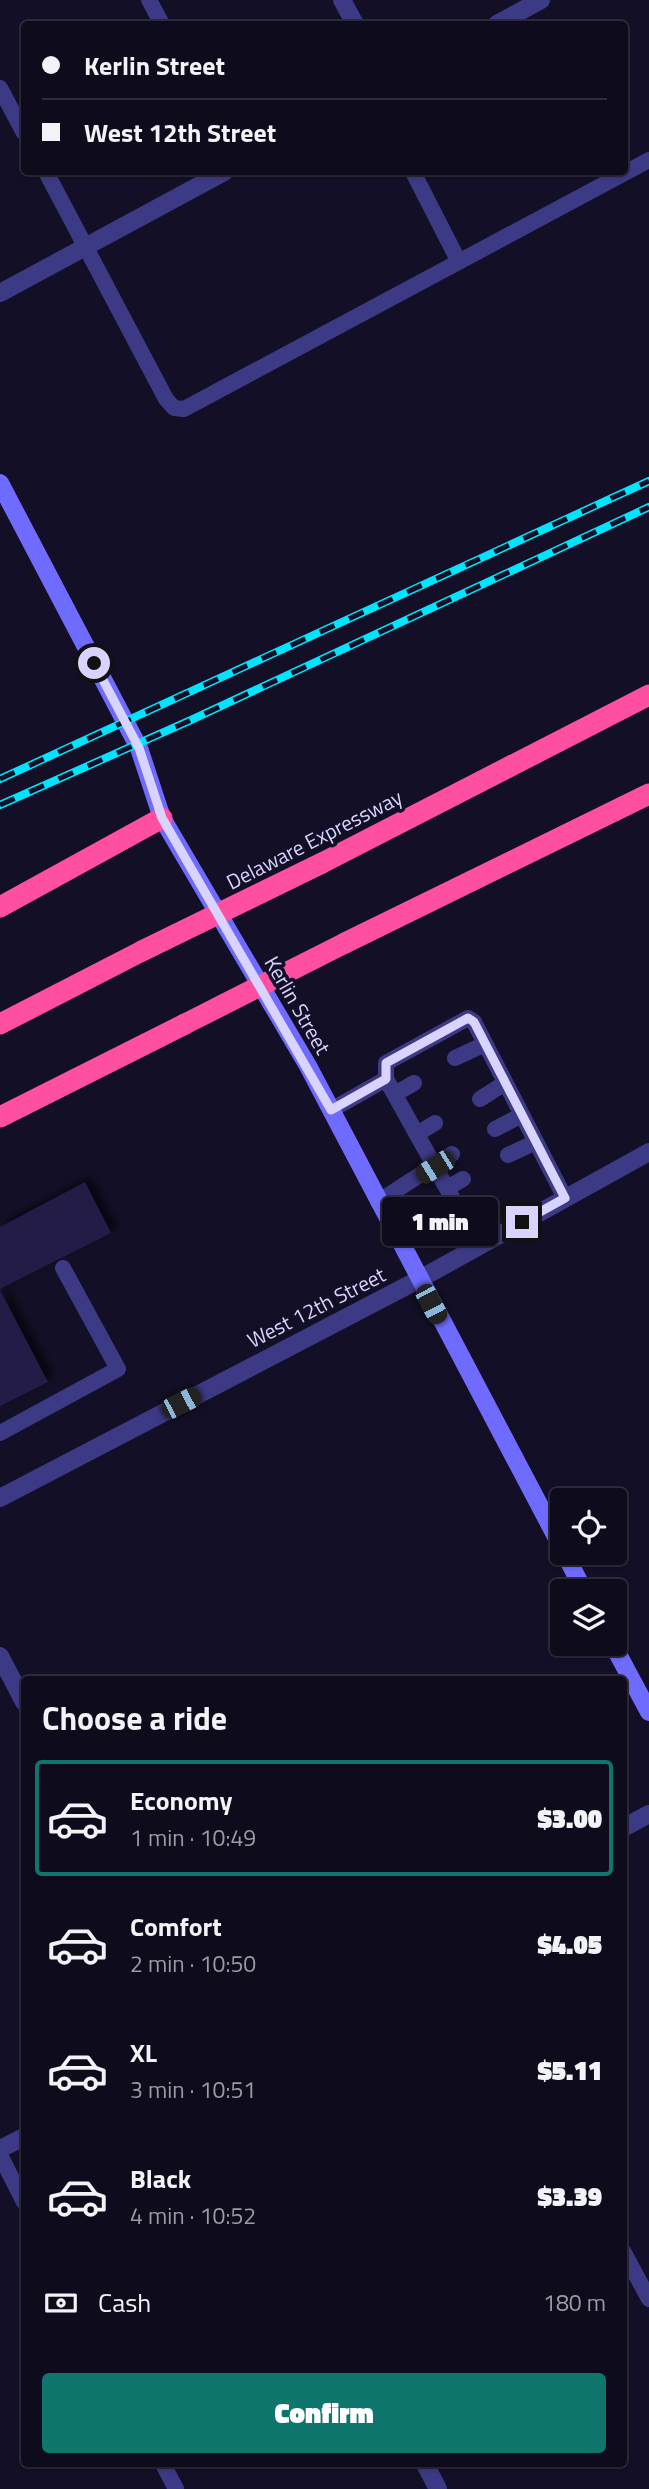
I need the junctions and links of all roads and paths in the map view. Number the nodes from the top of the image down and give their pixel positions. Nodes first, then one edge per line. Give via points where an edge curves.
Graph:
1 (149, 0) edge
2 (342, 0) edge
3 (541, 0) edge
4 (160, 21) edge
5 (353, 21) edge
6 (502, 21) edge
7 (0, 88) edge
8 (21, 127) edge
9 (649, 160) edge
10 (628, 171) edge
11 (48, 175) edge
12 (218, 175) edge
13 (415, 175) edge
14 (621, 175) edge
15 (87, 246) junction
16 (459, 262) junction
17 (0, 293) edge
18 (0, 483) edge
19 (649, 695) edge
20 (649, 794) edge
21 (162, 818) junction
22 (0, 907) edge
23 (0, 1024) edge
24 (485, 1044) junction
25 (455, 1058) dead end
26 (386, 1079) junction
27 (414, 1083) dead end
28 (505, 1083) junction
29 (395, 1094) junction
30 (480, 1099) dead end
31 (331, 1110) junction
32 (522, 1115) junction
33 (0, 1117) edge
34 (435, 1124) dead end
35 (495, 1129) dead end
36 (417, 1134) junction
37 (536, 1142) junction
38 (649, 1152) edge
39 (452, 1154) dead end
40 (509, 1155) dead end
41 (435, 1167) junction
42 (463, 1179) dead end
43 (447, 1188) junction
44 (565, 1198) junction
45 (378, 1202) junction
46 (479, 1246) junction
47 (63, 1268) dead end
48 (418, 1280) junction
49 (0, 1433) edge
50 (0, 1498) edge
51 (550, 1526) edge
52 (0, 1656) edge
53 (619, 1656) edge
54 (21, 1696) edge
55 (649, 1712) edge
56 (649, 1814) edge
57 (627, 1826) edge
58 (21, 2139) edge
59 (0, 2150) edge
60 (0, 2155) edge
61 (21, 2196) edge
62 (627, 2258) edge
63 (649, 2299) edge
64 (165, 2467) edge
65 (427, 2467) edge
66 (176, 2489) edge
67 (438, 2489) edge

1 - 4 lane
2 - 5 street
3 - 6 street
7 - 8 lane
9 - 10 lane
11 - 15 lane
12 - 15 street
13 - 16 lane
14 - 16 lane
15 - 16 lane via 166,399 174,408 184,409
15 - 17 street
18 - 21 main road, Kerlin Street via 139,748
19 - 23 highway, Delaware Expressway, bridge
20 - 33 highway, bridge
21 - 22 highway
21 - 31 main road, Kerlin Street
24 - 25 lane
24 - 26 lane via 468,1018 386,1063
24 - 28 lane
26 - 29 lane
26 - 31 lane
27 - 29 lane
28 - 30 lane
28 - 32 lane
29 - 36 lane
31 - 45 main road, Kerlin Street
32 - 35 lane
32 - 37 lane
34 - 36 lane
36 - 41 lane
37 - 40 lane
37 - 44 lane
38 - 44 street, West 12th Street
39 - 41 lane
41 - 43 lane
41 - 45 lane
42 - 43 lane
43 - 46 lane
44 - 46 street, West 12th Street
45 - 48 main road, Kerlin Street
46 - 48 street, West 12th Street
47 - 49 lane via 118,1369
48 - 50 street, West 12th Street
48 - 51 main road, Kerlin Street
52 - 54 street
53 - 55 main road
56 - 57 street
58 - 59 street
60 - 61 lane
62 - 63 lane
64 - 66 lane
65 - 67 street

